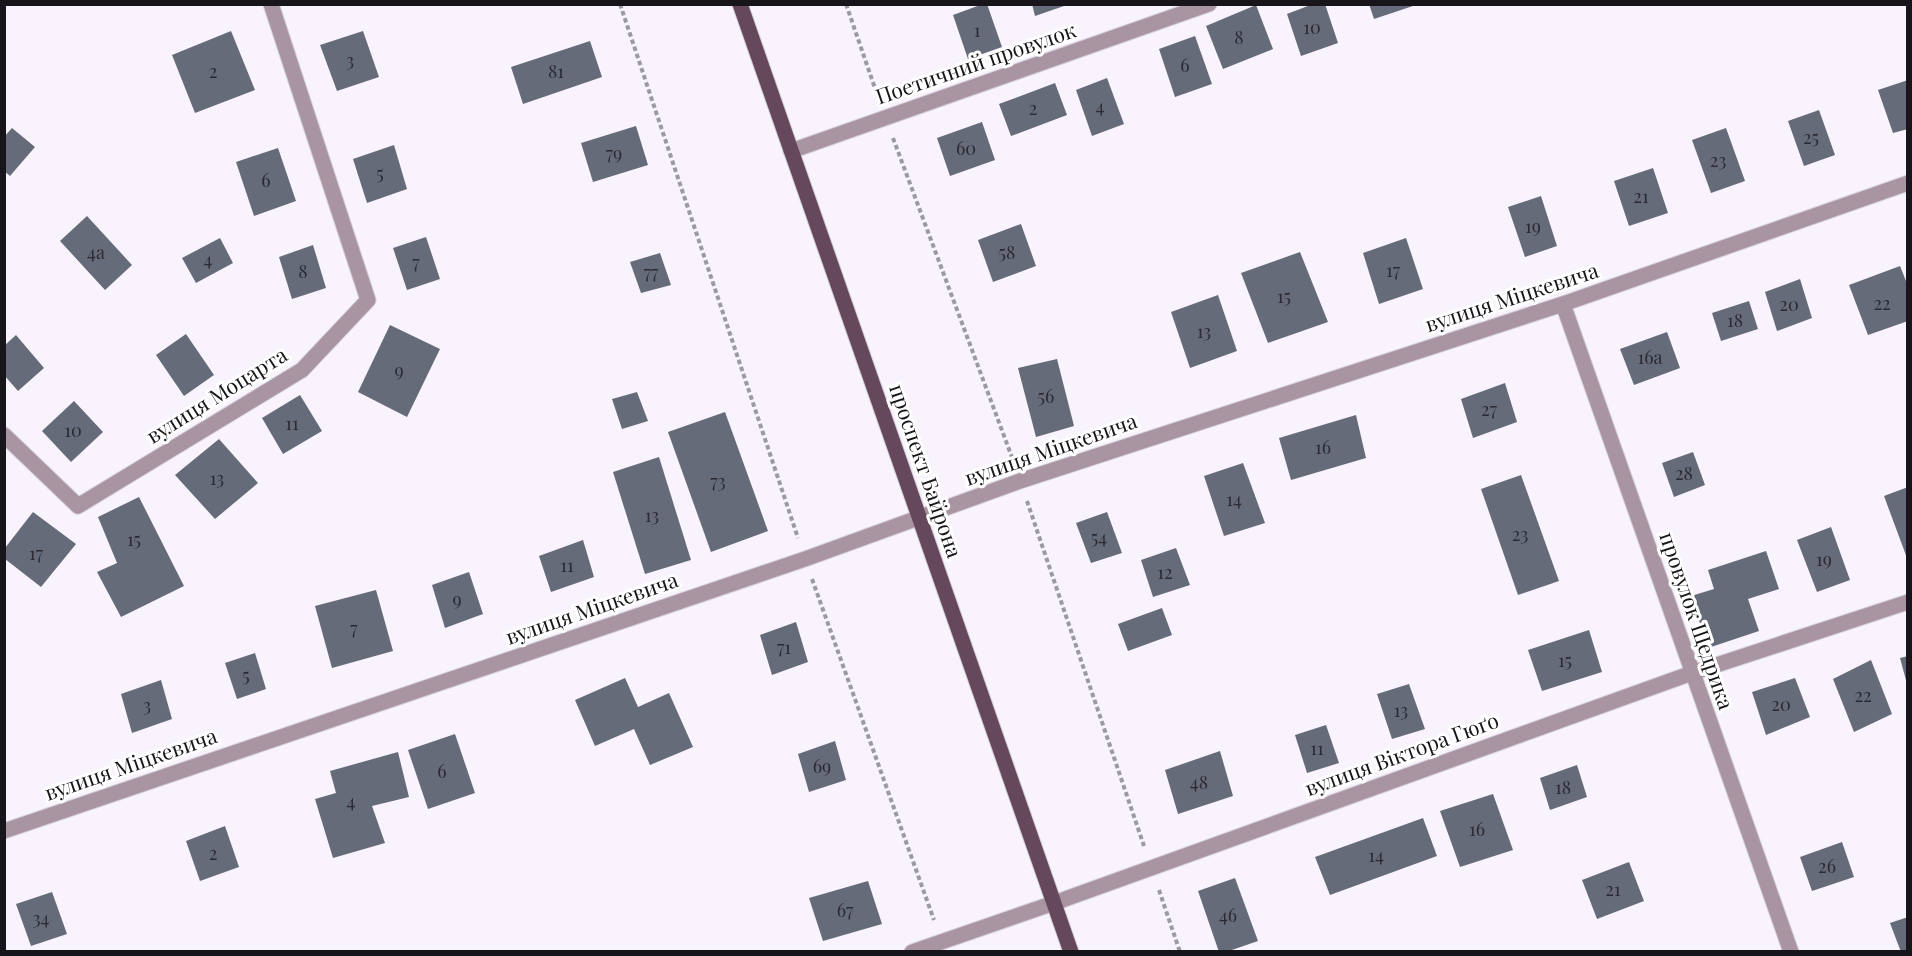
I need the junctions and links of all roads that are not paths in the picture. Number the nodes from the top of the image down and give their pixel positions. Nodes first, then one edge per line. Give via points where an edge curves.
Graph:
1 (271, 4) edge
2 (740, 4) edge
3 (1209, 4) edge
4 (791, 152) junction
5 (1908, 183) edge
6 (1563, 304) junction
7 (4, 435) edge
8 (919, 518) junction
9 (1908, 602) edge
10 (1692, 673) junction
11 (4, 831) edge
12 (1054, 903) junction
13 (912, 951) edge
14 (1071, 951) edge
15 (1791, 951) edge

1 - 7 street, вулиця Моцарта via 368,300 302,370 78,506
2 - 4 main road, проспект Байрона
3 - 4 street, Поетичний провулок
4 - 8 main road, проспект Байрона
5 - 6 street, вулиця Міцкевича
6 - 8 street, вулиця Міцкевича via 1032,477
6 - 10 street, провулок Щедрика
8 - 11 street, вулиця Міцкевича
8 - 12 main road, проспект Байрона
9 - 10 street, вулиця Віктора Гюґо
10 - 12 street, вулиця Віктора Гюґо
10 - 15 street, провулок Щедрика
12 - 13 street, вулиця Віктора Гюґо
12 - 14 main road, проспект Байрона

